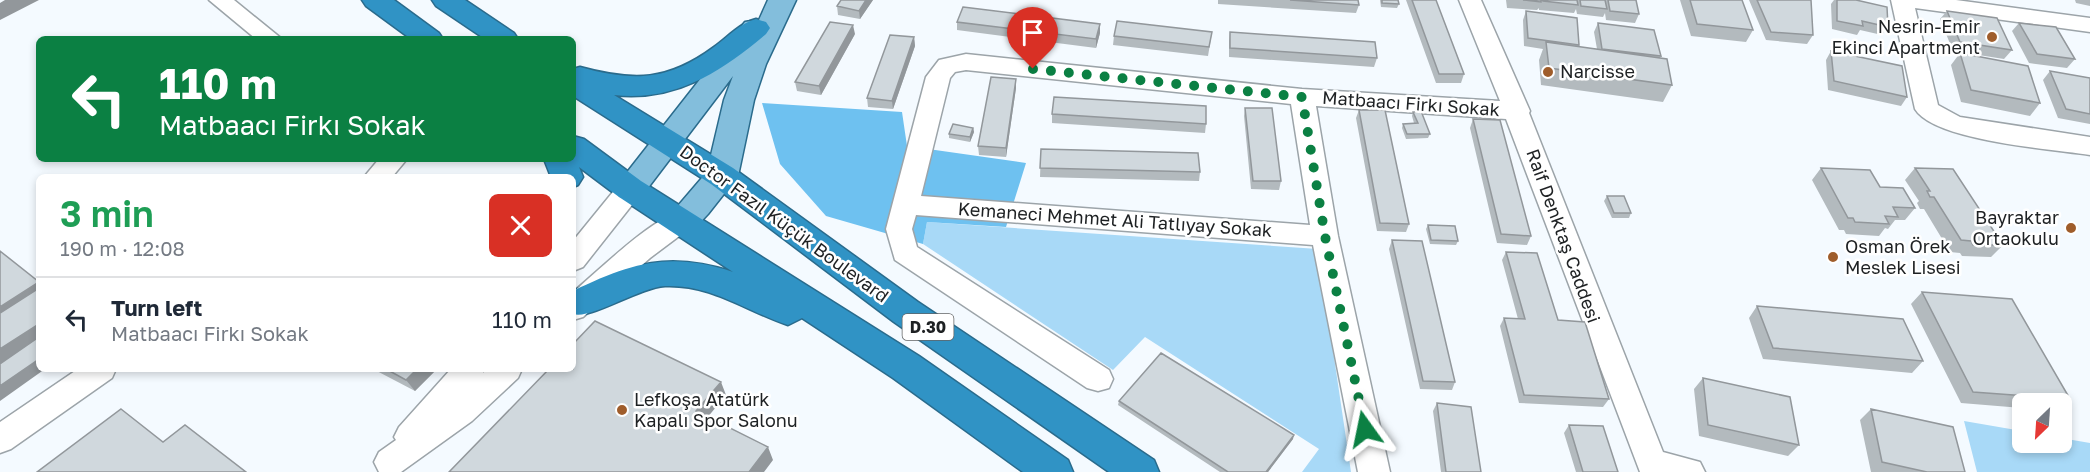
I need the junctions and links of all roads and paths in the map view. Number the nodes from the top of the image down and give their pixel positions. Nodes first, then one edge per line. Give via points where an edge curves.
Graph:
1 (220, 0) edge
2 (376, 0) edge
3 (446, 0) edge
4 (776, 0) edge
5 (782, 0) edge
6 (1470, 0) edge
7 (1903, 0) edge
8 (2090, 25) edge
9 (756, 28) junction
10 (267, 36) edge
11 (425, 36) edge
12 (500, 36) edge
13 (576, 76) edge
14 (576, 85) edge
15 (1302, 97) junction
16 (1518, 111) junction
17 (668, 142) junction
18 (2090, 146) edge
19 (576, 149) edge
20 (390, 162) edge
21 (380, 174) edge
22 (722, 176) junction
23 (630, 189) junction
24 (904, 204) junction
25 (681, 220) junction
26 (1325, 236) junction
27 (576, 256) edge
28 (577, 306) edge
29 (906, 368) junction
30 (97, 372) edge
31 (467, 372) edge
32 (504, 372) edge
33 (1098, 379) dead end
34 (0, 439) edge
35 (385, 467) edge
36 (1654, 468) edge
37 (1054, 472) edge
38 (1140, 472) edge
39 (1374, 472) edge
40 (1689, 472) edge

1 - 10 street
2 - 11 highway
3 - 12 highway
4 - 9 main road
5 - 22 main road via 739,100
6 - 16 street, Raif Denktaş Caddesi
7 - 8 street
7 - 18 street via 1928,109 1954,125
9 - 13 highway via 704,70 679,80 617,88
9 - 17 main road
14 - 17 highway, Doctor Fazıl Küçük Boulevard / D.30
15 - 16 street, Matbaacı Firkı Sokak
15 - 24 street, Matbaacı Firkı Sokak via 966,62 947,65 938,77
15 - 26 street
16 - 36 street, Raif Denktaş Caddesi via 1603,343
17 - 22 highway, Doctor Fazıl Küçük Boulevard / D.30
17 - 23 main road
19 - 23 highway, D.30
20 - 21 street
22 - 25 main road
22 - 38 highway, Doctor Fazıl Küçük Boulevard / D.30 via 906,312
23 - 25 highway, D.30
23 - 27 street
24 - 26 street, Kemaneci Mehmet Ali Tatlıyay Sokak
24 - 33 street via 899,229 905,253
25 - 28 street
25 - 29 highway, D.30
26 - 39 street
28 - 29 highway via 646,276 697,275 731,284
29 - 37 highway, D.30
30 - 34 street
31 - 35 street
32 - 35 street via 461,412
36 - 40 street

